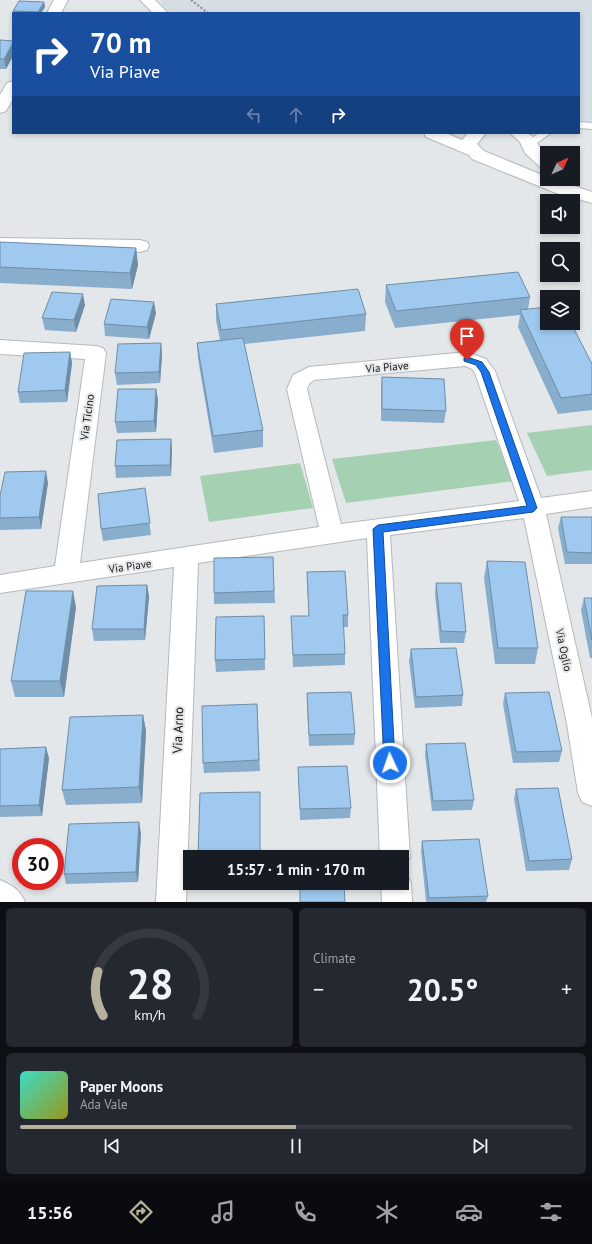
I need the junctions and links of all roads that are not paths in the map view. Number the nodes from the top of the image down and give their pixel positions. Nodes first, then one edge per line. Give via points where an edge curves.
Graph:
1 (61, 0) edge
2 (147, 0) edge
3 (55, 12) edge
4 (160, 12) edge
5 (12, 88) edge
6 (0, 108) edge
7 (580, 125) edge
8 (592, 126) edge
9 (434, 134) edge
10 (477, 134) edge
11 (544, 134) edge
12 (526, 142) edge
13 (472, 150) junction
14 (540, 157) edge
15 (492, 161) junction
16 (580, 184) edge
17 (592, 190) edge
18 (592, 198) edge
19 (0, 244) edge
20 (140, 246) dead end
21 (0, 347) edge
22 (592, 499) edge
23 (533, 508) junction
24 (378, 529) junction
25 (332, 534) junction
26 (186, 558) junction
27 (66, 575) junction
28 (0, 584) edge
29 (592, 793) edge
30 (395, 850) edge
31 (396, 890) edge
32 (0, 894) edge
33 (10, 902) edge
34 (171, 902) edge
35 (397, 902) edge

1 - 3 street
2 - 4 street
5 - 6 street
7 - 8 lane
9 - 13 street
10 - 13 street via 470,140
11 - 12 lane
12 - 14 street
12 - 15 street via 528,155 521,159
13 - 15 street
15 - 18 street via 562,190
16 - 17 street
19 - 20 street
21 - 27 street, Via Ticino via 96,353
22 - 23 street, Via Piave
23 - 24 street, Via Piave
23 - 25 street, Via Piave via 485,372 479,364 467,360 310,374 300,380 297,389
23 - 29 street, Via Oglio
24 - 25 street, Via Piave
24 - 30 street
25 - 26 street, Via Piave
26 - 27 street, Via Piave
26 - 34 street, Via Arno
27 - 28 street, Via Piave
31 - 35 street
32 - 33 street

